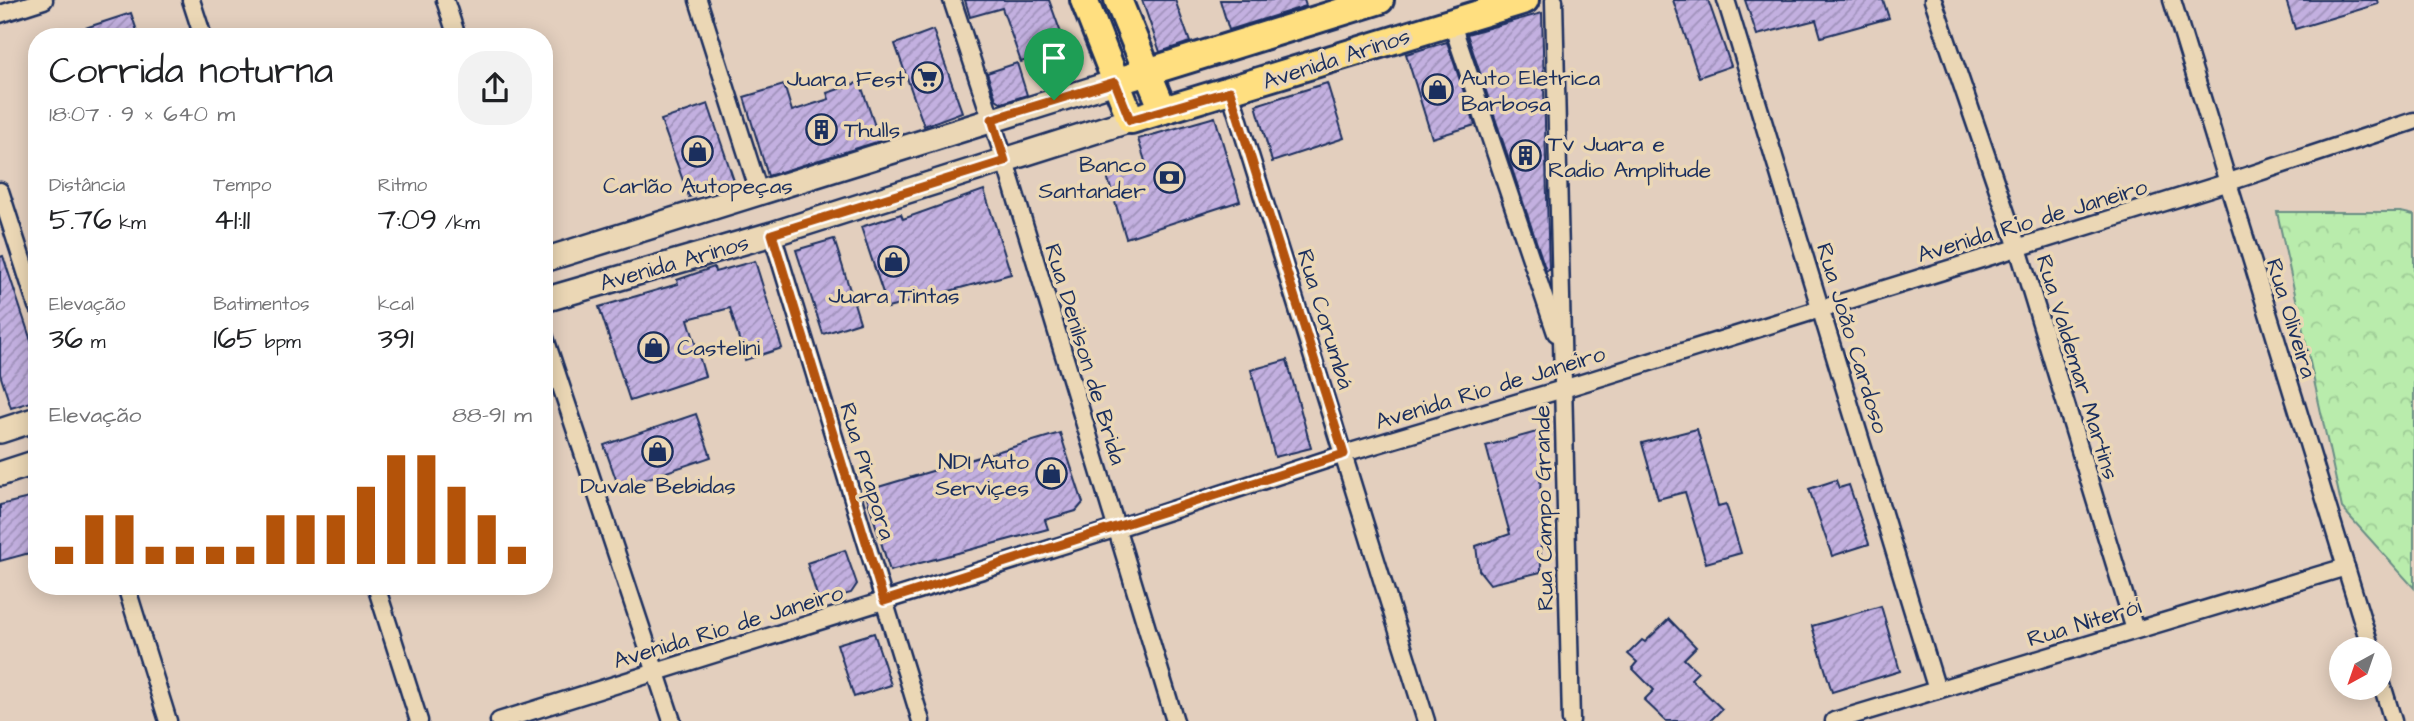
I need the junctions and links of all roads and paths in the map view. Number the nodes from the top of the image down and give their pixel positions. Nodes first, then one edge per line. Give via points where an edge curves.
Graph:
1 (44, 0) edge
2 (191, 0) edge
3 (445, 0) edge
4 (698, 0) edge
5 (952, 0) edge
6 (1084, 0) edge
7 (1118, 0) edge
8 (1380, 0) edge
9 (1525, 0) edge
10 (1554, 0) edge
11 (1726, 0) edge
12 (1933, 0) edge
13 (2172, 0) edge
14 (0, 14) edge
15 (1451, 21) junction
16 (200, 28) edge
17 (454, 28) edge
18 (1147, 72) junction
19 (1115, 82) junction
20 (1230, 91) junction
21 (1163, 110) junction
22 (992, 119) junction
23 (1130, 120) junction
24 (2414, 121) edge
25 (1005, 161) junction
26 (2226, 183) junction
27 (0, 191) edge
28 (759, 192) junction
29 (772, 234) junction
30 (2018, 248) junction
31 (553, 257) edge
32 (28, 278) edge
33 (553, 297) edge
34 (1820, 309) junction
35 (1562, 349) junction
36 (553, 362) edge
37 (1563, 389) junction
38 (28, 422) edge
39 (0, 431) edge
40 (1344, 454) junction
41 (28, 465) edge
42 (0, 474) edge
43 (1114, 529) junction
44 (2346, 567) junction
45 (129, 595) edge
46 (379, 595) edge
47 (884, 601) junction
48 (2136, 630) junction
49 (2367, 637) edge
50 (657, 672) junction
51 (1937, 690) junction
52 (2387, 700) edge
53 (168, 721) edge
54 (419, 721) edge
55 (499, 721) edge
56 (672, 721) edge
57 (921, 721) edge
58 (1175, 721) edge
59 (1426, 721) edge
60 (1571, 721) edge
61 (1834, 721) edge
62 (2393, 721) edge

1 - 14 street
2 - 16 street
3 - 17 street
4 - 28 street
5 - 22 street, Rua Denilson de Brida
6 - 19 main road
7 - 18 main road
8 - 18 main road, Avenida Arinos
9 - 15 main road, Avenida Arinos
10 - 35 street, Rua Campo Grande
11 - 34 street, Rua João Cardoso
12 - 30 street, Rua Valdemar Martins
13 - 26 street, Rua Oliveira
15 - 20 main road, Avenida Arinos
15 - 35 street
18 - 19 main road, Avenida Arinos
18 - 21 main road
19 - 22 main road, Avenida Arinos
19 - 23 main road
20 - 21 main road, Avenida Arinos
20 - 40 street, Rua Corumbá
21 - 23 main road, Avenida Arinos
22 - 25 street, Rua Denilson de Brida
22 - 28 main road, Avenida Arinos
23 - 25 main road, Avenida Arinos
24 - 26 street, Avenida Rio de Janeiro
25 - 29 main road, Avenida Arinos
25 - 43 street, Rua Denilson de Brida
26 - 30 street, Avenida Rio de Janeiro
26 - 44 street, Rua Oliveira
27 - 32 street
28 - 31 main road, Avenida Arinos
29 - 33 main road, Avenida Arinos
29 - 47 street, Rua Pirapora
30 - 34 street, Avenida Rio de Janeiro
30 - 48 street, Rua Valdemar Martins
34 - 37 street, Avenida Rio de Janeiro
34 - 51 street, Rua João Cardoso
35 - 37 street, Rua Campo Grande
36 - 50 street
37 - 40 street, Avenida Rio de Janeiro
37 - 60 street, Rua Campo Grande
38 - 39 main road
40 - 43 street, Avenida Rio de Janeiro
40 - 59 street, Rua Corumbá
41 - 42 main road
43 - 47 street, Avenida Rio de Janeiro
43 - 58 street, Rua Denilson de Brida
44 - 48 street, Rua Niterói
44 - 49 street, Rua Oliveira
45 - 53 street
46 - 54 street
47 - 50 street, Avenida Rio de Janeiro
47 - 57 street, Rua Pirapora
48 - 51 street, Rua Niterói
50 - 55 street, Avenida Rio de Janeiro
50 - 56 street
51 - 61 street, Rua Niterói
52 - 62 street

